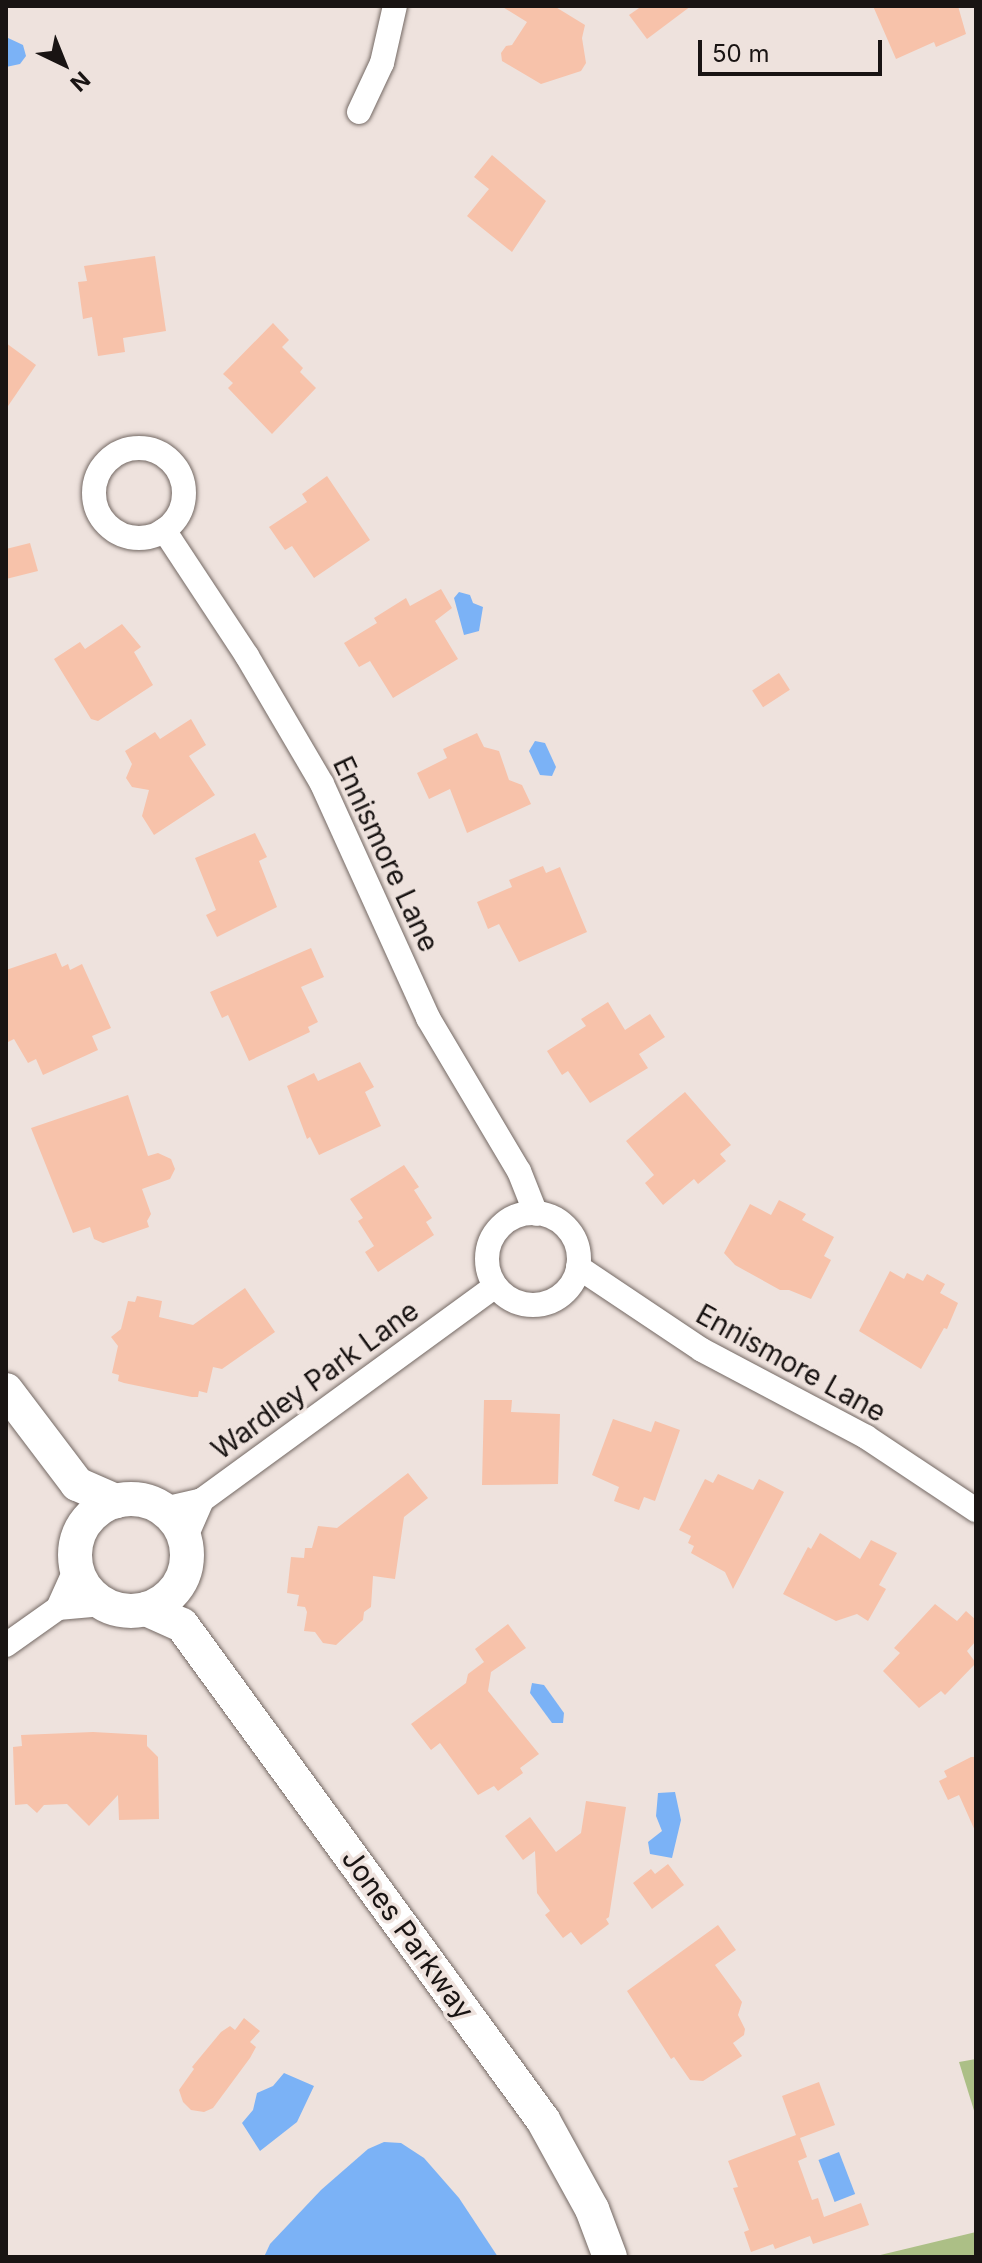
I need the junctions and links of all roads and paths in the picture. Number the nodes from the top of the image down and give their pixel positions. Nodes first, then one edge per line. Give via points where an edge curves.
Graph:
1 (395, 6) edge
2 (359, 112) dead end
3 (164, 530) dead end
4 (536, 1214) junction
5 (578, 1267) junction
6 (495, 1286) junction
7 (6, 1390) edge
8 (77, 1484) junction
9 (202, 1500) junction
10 (116, 1501) junction
11 (164, 1509) junction
12 (976, 1510) edge
13 (85, 1523) junction
14 (185, 1539) junction
15 (76, 1568) junction
16 (180, 1582) junction
17 (103, 1604) junction
18 (58, 1608) junction
19 (146, 1609) junction
20 (182, 1625) junction
21 (6, 1645) edge
22 (610, 2257) edge

1 - 2 street via 382,63
3 - 4 street, Ennismore Lane via 322,784 428,1018 519,1171
4 - 5 street via 559,1221 570,1232
4 - 6 street via 514,1217 492,1238 488,1269
5 - 6 street via 569,1287 545,1304 516,1302
5 - 12 street, Ennismore Lane via 702,1350 866,1437
6 - 9 street, Wardley Park Lane
7 - 8 street
8 - 10 street
8 - 13 street
9 - 11 street, Wardley Park Lane
9 - 14 street
10 - 11 street via 136,1499
10 - 13 street via 99,1508
11 - 14 street
13 - 15 street via 75,1548
14 - 16 street
15 - 17 street via 84,1586
15 - 18 street
16 - 19 street via 168,1597
16 - 20 street
17 - 18 street
17 - 19 street via 128,1611
18 - 21 street
19 - 20 street, Jones Parkway
20 - 22 street, Jones Parkway via 543,2120 592,2209

